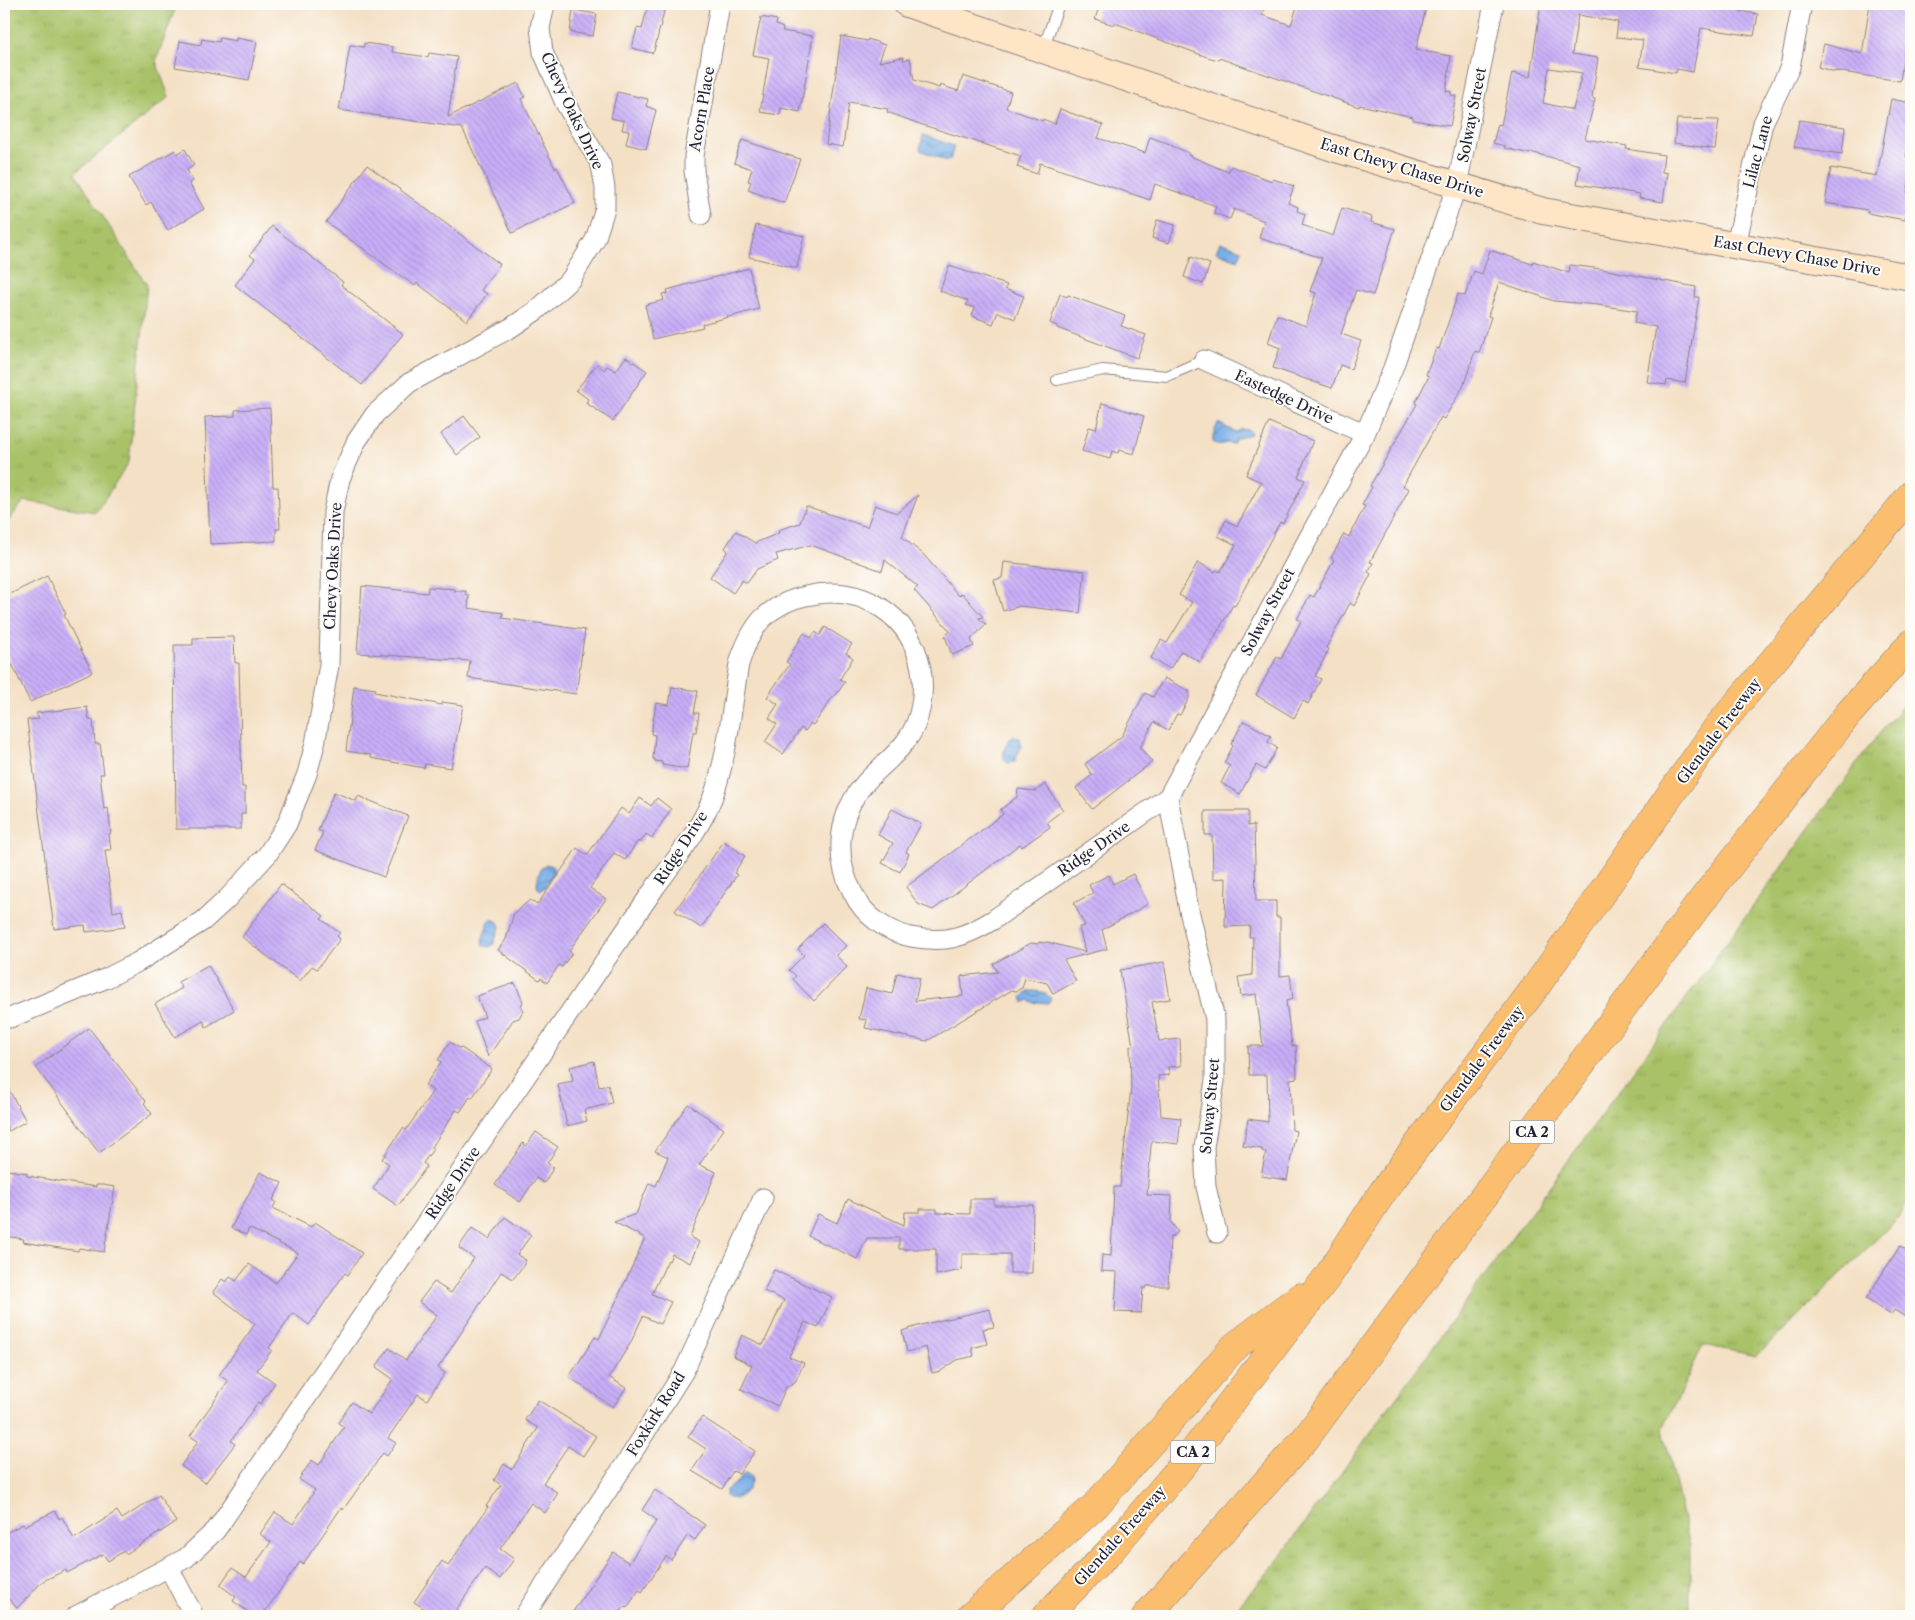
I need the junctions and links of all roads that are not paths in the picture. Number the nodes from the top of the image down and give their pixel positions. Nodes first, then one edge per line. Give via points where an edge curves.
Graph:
1 (545, 4) edge
2 (720, 4) edge
3 (907, 4) edge
4 (1059, 4) edge
5 (1494, 4) edge
6 (1802, 4) edge
7 (1043, 50) junction
8 (1458, 185) junction
9 (701, 215) dead end
10 (1736, 245) junction
11 (1911, 277) edge
12 (1204, 360) joint
13 (1057, 380) dead end
14 (1365, 434) junction
15 (1911, 495) edge
16 (1911, 644) edge
17 (1168, 797) junction
18 (7, 1019) edge
19 (763, 1198) dead end
20 (1216, 1233) dead end
21 (1328, 1276) junction
22 (170, 1568) junction
23 (76, 1616) edge
24 (194, 1616) edge
25 (524, 1616) edge
26 (971, 1616) edge
27 (1046, 1616) edge
28 (1146, 1616) edge

1 - 18 street, Chevy Oaks Drive via 540,28 543,52 565,103 601,165 605,209 595,240 571,279 538,310 409,383 375,414 356,442 340,479 333,512 329,664 308,774 287,824 267,855 203,921 107,978
2 - 9 street, Acorn Place via 694,156
3 - 7 main road, East Chevy Chase Drive
4 - 7 lane
5 - 8 street, Solway Street
6 - 10 street, Lilac Lane via 1790,67 1763,123
7 - 8 main road, East Chevy Chase Drive via 1333,148
8 - 10 main road, East Chevy Chase Drive via 1543,211
8 - 14 street, Solway Street via 1393,368
10 - 11 main road, East Chevy Chase Drive
12 - 13 lane via 1167,376 1103,370
12 - 14 street, Eastedge Drive
14 - 17 street, Solway Street
15 - 21 highway, Glendale Freeway / CA 2 via 1717,728 1537,985 1382,1193
16 - 28 highway, CA 2 via 1849,714 1696,908 1306,1438
17 - 20 street, Solway Street via 1189,910 1215,1018 1215,1081 1204,1147 1206,1187
17 - 22 street, Ridge Drive via 970,933 925,940 886,927 868,915 846,880 840,850 841,835 852,800 906,741 915,725 923,688 915,648 890,614 857,595 837,591 818,593 779,605 752,632 738,664 718,780 694,834 216,1530 196,1550
19 - 25 street, Foxkirk Road via 684,1371
21 - 26 highway via 1235,1346 1095,1506
21 - 27 highway, Glendale Freeway / CA 2 via 1187,1460 1110,1551
22 - 23 street, Ridge Drive
22 - 24 street

